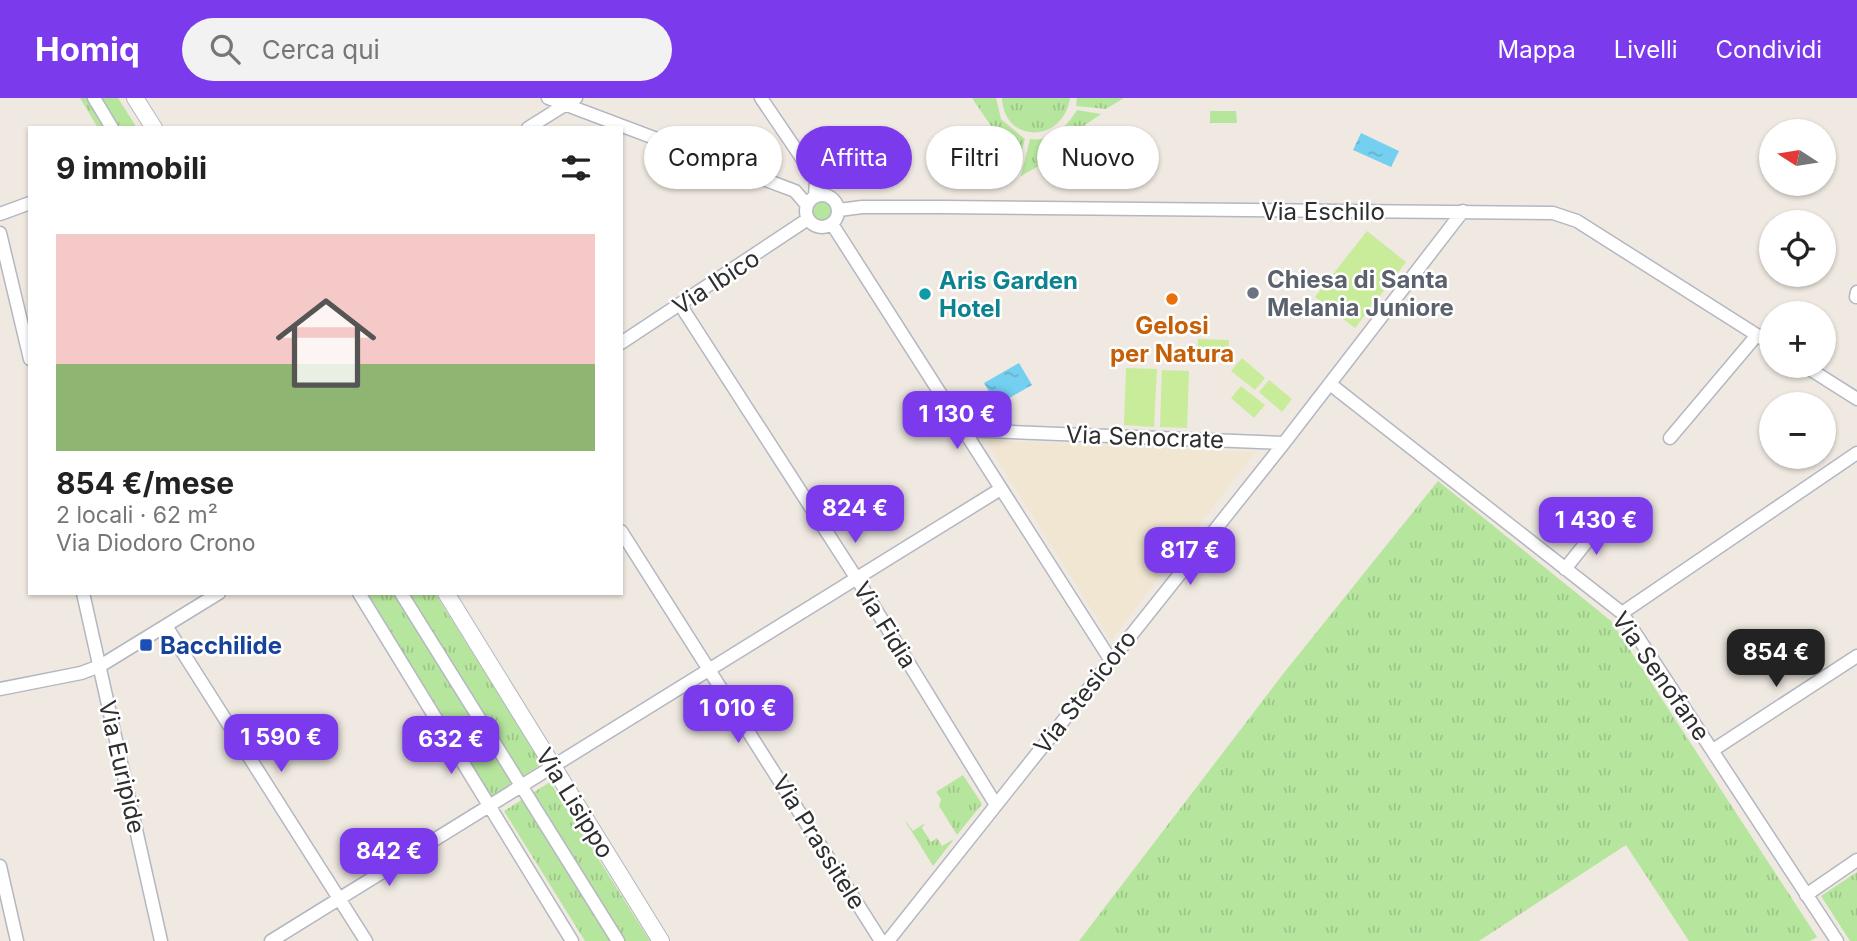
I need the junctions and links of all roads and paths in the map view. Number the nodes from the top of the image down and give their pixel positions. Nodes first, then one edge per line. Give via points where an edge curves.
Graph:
1 (94, 98) edge
2 (135, 98) edge
3 (548, 98) edge
4 (761, 98) edge
5 (570, 101) edge
6 (111, 126) edge
7 (153, 126) edge
8 (531, 126) edge
9 (811, 201) junction
10 (28, 204) edge
11 (839, 211) junction
12 (1463, 211) junction
13 (0, 214) edge
14 (808, 219) junction
15 (832, 225) junction
16 (0, 233) edge
17 (681, 306) junction
18 (1757, 335) joint
19 (623, 342) edge
20 (28, 351) edge
21 (1824, 378) edge
22 (1330, 384) junction
23 (1857, 399) edge
24 (963, 430) junction
25 (1670, 438) dead end
26 (1284, 443) junction
27 (1857, 453) edge
28 (999, 490) junction
29 (1600, 525) dead end
30 (623, 534) edge
31 (1565, 569) junction
32 (857, 579) junction
33 (83, 595) edge
34 (216, 595) edge
35 (360, 595) edge
36 (402, 595) edge
37 (447, 595) edge
38 (1622, 613) junction
39 (166, 626) junction
40 (1857, 656) edge
41 (1110, 659) junction
42 (100, 667) junction
43 (710, 670) junction
44 (0, 690) edge
45 (1713, 750) junction
46 (553, 767) junction
47 (524, 786) junction
48 (996, 805) junction
49 (489, 807) junction
50 (1857, 860) edge
51 (0, 866) edge
52 (1806, 895) junction
53 (339, 898) junction
54 (17, 941) edge
55 (161, 941) edge
56 (271, 941) edge
57 (366, 941) edge
58 (572, 941) edge
59 (618, 941) edge
60 (662, 941) edge
61 (881, 941) edge
62 (888, 941) edge
63 (1837, 941) edge

1 - 6 street
2 - 7 street
3 - 5 street
4 - 9 street via 816,178
5 - 8 street
5 - 9 street
9 - 11 street via 828,196
9 - 14 street
10 - 13 street
11 - 12 street, Via Eschilo via 862,207
11 - 15 street
12 - 18 street, Via Eschilo via 1566,215
12 - 22 street, Via Stesicoro
14 - 15 street via 819,227
14 - 17 street, Via Ibico
15 - 24 street
16 - 20 street
17 - 19 street, Via Ibico
17 - 32 street, Via Fidia
18 - 25 street
21 - 23 street
22 - 26 street, Via Stesicoro
22 - 31 street, Via Senofane
24 - 26 street, Via Senocrate
24 - 28 street
26 - 41 street, Via Stesicoro
27 - 38 street
28 - 32 street
28 - 41 street
29 - 31 street
30 - 43 street, Via Prassitele
31 - 38 street, Via Senofane
32 - 43 street
32 - 48 street, Via Fidia
33 - 42 street, Via Euripide
34 - 39 street
35 - 49 street
36 - 47 street
37 - 46 street, Via Lisippo
38 - 45 street, Via Senofane
39 - 42 street
39 - 53 street
40 - 45 street
41 - 48 street, Via Stesicoro
42 - 44 street
42 - 55 street, Via Euripide
43 - 46 street
43 - 61 street, Via Prassitele
45 - 52 street, Via Senofane
46 - 47 street
46 - 60 street, Via Lisippo
47 - 49 street
47 - 59 street
48 - 62 street, Via Stesicoro
49 - 53 street
49 - 58 street
50 - 52 street
51 - 54 street
52 - 63 street, Via Senofane
53 - 56 street
53 - 57 street

